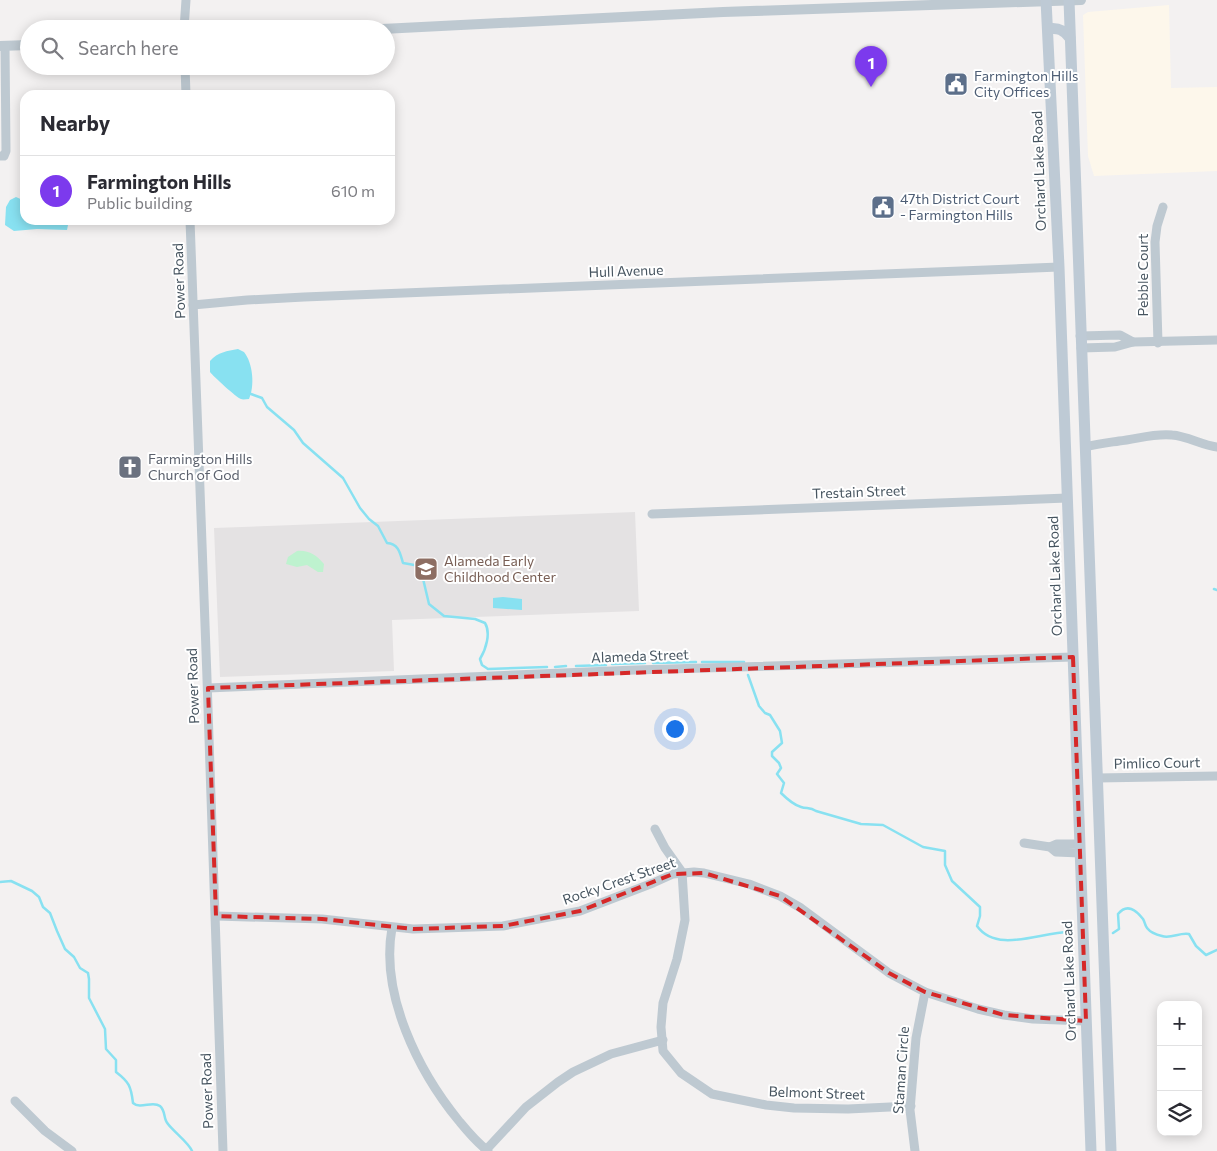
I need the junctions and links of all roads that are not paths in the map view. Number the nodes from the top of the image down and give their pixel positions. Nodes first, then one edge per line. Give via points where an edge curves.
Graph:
1 (186, 0) edge
2 (1046, 0) edge
3 (1081, 0) edge
4 (1069, 1) edge
5 (946, 2) edge
6 (185, 20) edge
7 (395, 28) edge
8 (1048, 29) junction
9 (1070, 38) junction
10 (20, 45) edge
11 (2, 46) edge
12 (185, 75) edge
13 (186, 90) edge
14 (0, 156) edge
15 (1055, 190) junction
16 (1076, 198) junction
17 (1163, 207) dead end
18 (1056, 218) junction
19 (1076, 218) junction
20 (190, 225) edge
21 (1059, 267) junction
22 (193, 305) junction
23 (1080, 336) junction
24 (1217, 340) edge
25 (1133, 342) junction
26 (1158, 343) junction
27 (1081, 352) junction
28 (1064, 438) junction
29 (1085, 447) junction
30 (1217, 447) edge
31 (1067, 498) junction
32 (652, 514) dead end
33 (1069, 544) junction
34 (1092, 635) junction
35 (1073, 657) junction
36 (208, 688) junction
37 (1075, 724) junction
38 (1096, 736) junction
39 (1217, 776) edge
40 (1097, 778) junction
41 (655, 829) dead end
42 (1024, 842) dead end
43 (1080, 848) junction
44 (682, 872) junction
45 (1082, 908) junction
46 (216, 916) junction
47 (392, 928) junction
48 (1104, 977) junction
49 (925, 992) junction
50 (1086, 1021) junction
51 (662, 1040) junction
52 (14, 1101) dead end
53 (911, 1106) junction
54 (1089, 1120) junction
55 (1110, 1129) junction
56 (72, 1151) edge
57 (223, 1151) edge
58 (487, 1151) edge
59 (915, 1151) edge
60 (1091, 1151) edge
61 (1110, 1151) edge

1 - 6 street
2 - 4 street
2 - 5 street
2 - 8 main road, Orchard Lake Road
3 - 4 street
4 - 9 main road
5 - 7 street
8 - 9 main road via 1060,29
8 - 15 main road, Orchard Lake Road
9 - 16 main road
10 - 11 street
11 - 14 street via 6,151 4,156
12 - 13 street
15 - 16 main road via 1063,198
15 - 18 main road, Orchard Lake Road
16 - 19 main road
17 - 26 street, Pebble Court via 1155,242
18 - 19 main road
18 - 21 main road, Orchard Lake Road
19 - 23 main road
20 - 22 street, Power Road
21 - 22 street, Hull Avenue via 304,297
21 - 27 main road via 1069,264 1072,269 1074,328
21 - 28 main road, Orchard Lake Road
22 - 36 street, Power Road
23 - 25 street via 1120,335
23 - 27 main road
24 - 26 street
25 - 26 street
25 - 27 street
27 - 29 main road
28 - 29 main road via 1073,448
28 - 31 main road, Orchard Lake Road
29 - 30 street via 1174,434
29 - 34 main road
31 - 32 street, Trestain Street
31 - 33 main road, Orchard Lake Road
33 - 34 main road via 1078,544 1082,550 1084,608
33 - 35 main road, Orchard Lake Road
34 - 38 main road
35 - 36 street, Alameda Street via 635,670
35 - 37 main road, Orchard Lake Road
36 - 46 street, Power Road
37 - 38 main road via 1082,735
37 - 43 main road, Orchard Lake Road
38 - 40 main road
39 - 40 street, Pimlico Court
40 - 48 main road
41 - 44 street
42 - 43 street
43 - 45 main road, Orchard Lake Road
44 - 47 street, Rocky Crest Street via 580,910 529,922 478,928
44 - 49 street, Rocky Crest Street via 724,877 780,896 889,973
44 - 51 street via 684,920 677,959 663,1003
45 - 48 main road via 1089,907 1096,913 1097,964
45 - 50 main road, Orchard Lake Road
46 - 47 street, Rocky Crest Street via 322,919
46 - 57 street, Power Road
47 - 58 street via 389,957 392,979 414,1049 450,1110 478,1145
48 - 55 main road
49 - 50 street, Rocky Crest Street via 1004,1015
49 - 53 street, Staman Circle via 916,1038
50 - 54 main road, Orchard Lake Road
51 - 53 street, Belmont Street via 664,1051 681,1074 717,1095 794,1108
51 - 58 street via 611,1054 573,1072 526,1107
52 - 56 street via 45,1132
53 - 59 street, Staman Circle
54 - 55 main road via 1098,1129
54 - 60 main road, Orchard Lake Road
55 - 61 main road

